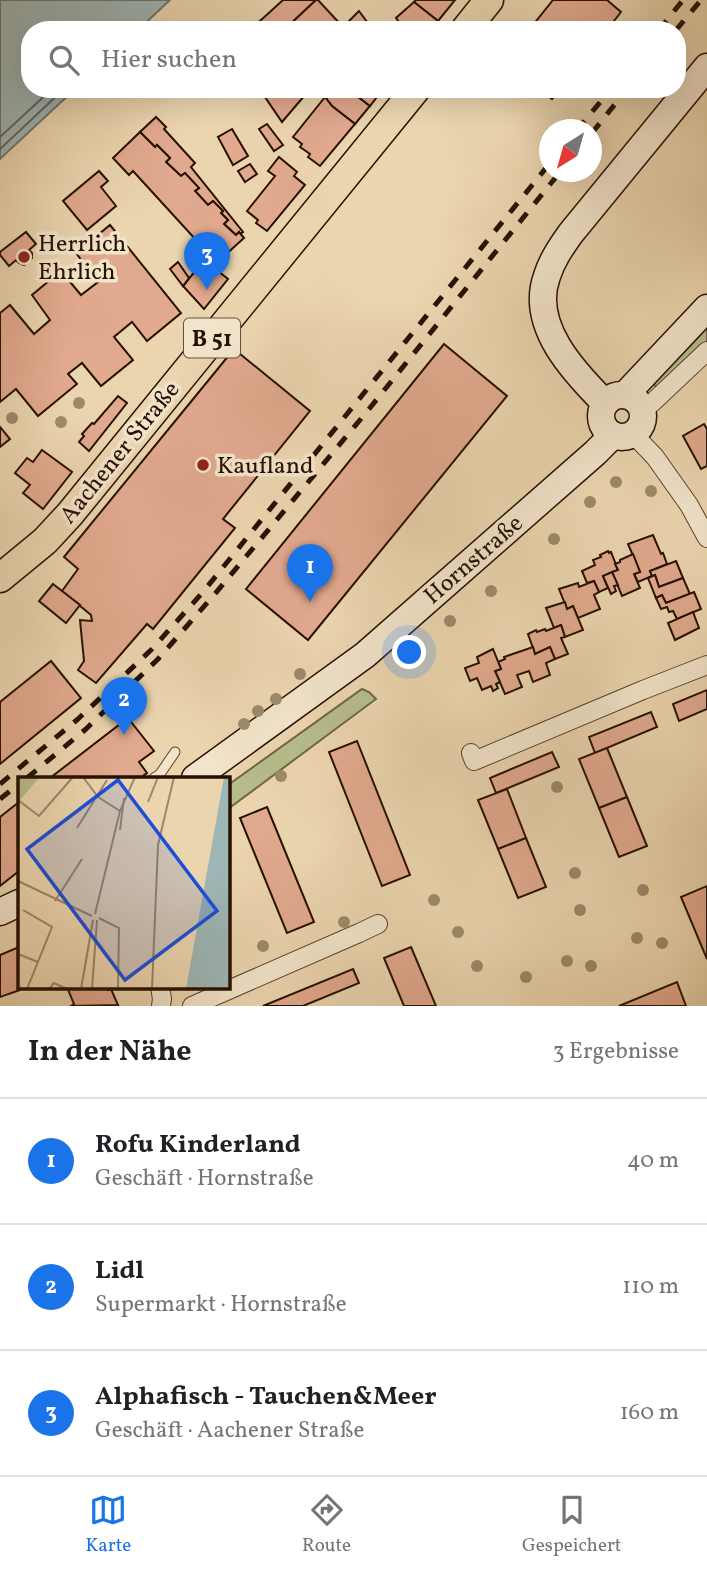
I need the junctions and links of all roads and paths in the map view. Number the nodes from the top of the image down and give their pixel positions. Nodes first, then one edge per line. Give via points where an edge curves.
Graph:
1 (489, 0) edge
2 (472, 21) edge
3 (707, 67) edge
4 (686, 93) edge
5 (409, 98) edge
6 (682, 98) edge
7 (707, 308) edge
8 (707, 351) edge
9 (624, 416) junction
10 (707, 538) edge
11 (0, 578) edge
12 (707, 665) edge
13 (175, 752) dead end
14 (471, 753) dead end
15 (156, 777) edge
16 (198, 777) edge
17 (18, 903) edge
18 (0, 912) edge
19 (378, 923) dead end
20 (160, 988) edge
21 (161, 1006) edge
22 (192, 1006) edge

1 - 2 main road
3 - 4 street
5 - 11 main road, Aachener Straße / B 51 via 70,514
6 - 9 street via 571,233 546,278 543,301 548,327 565,360
7 - 9 street, Hornstraße
8 - 9 street, Hornstraße via 653,402
9 - 10 street via 689,505
9 - 16 street, Hornstraße via 595,453 365,655
12 - 14 street via 474,761
13 - 15 lane
17 - 18 street
19 - 22 street
20 - 21 street

